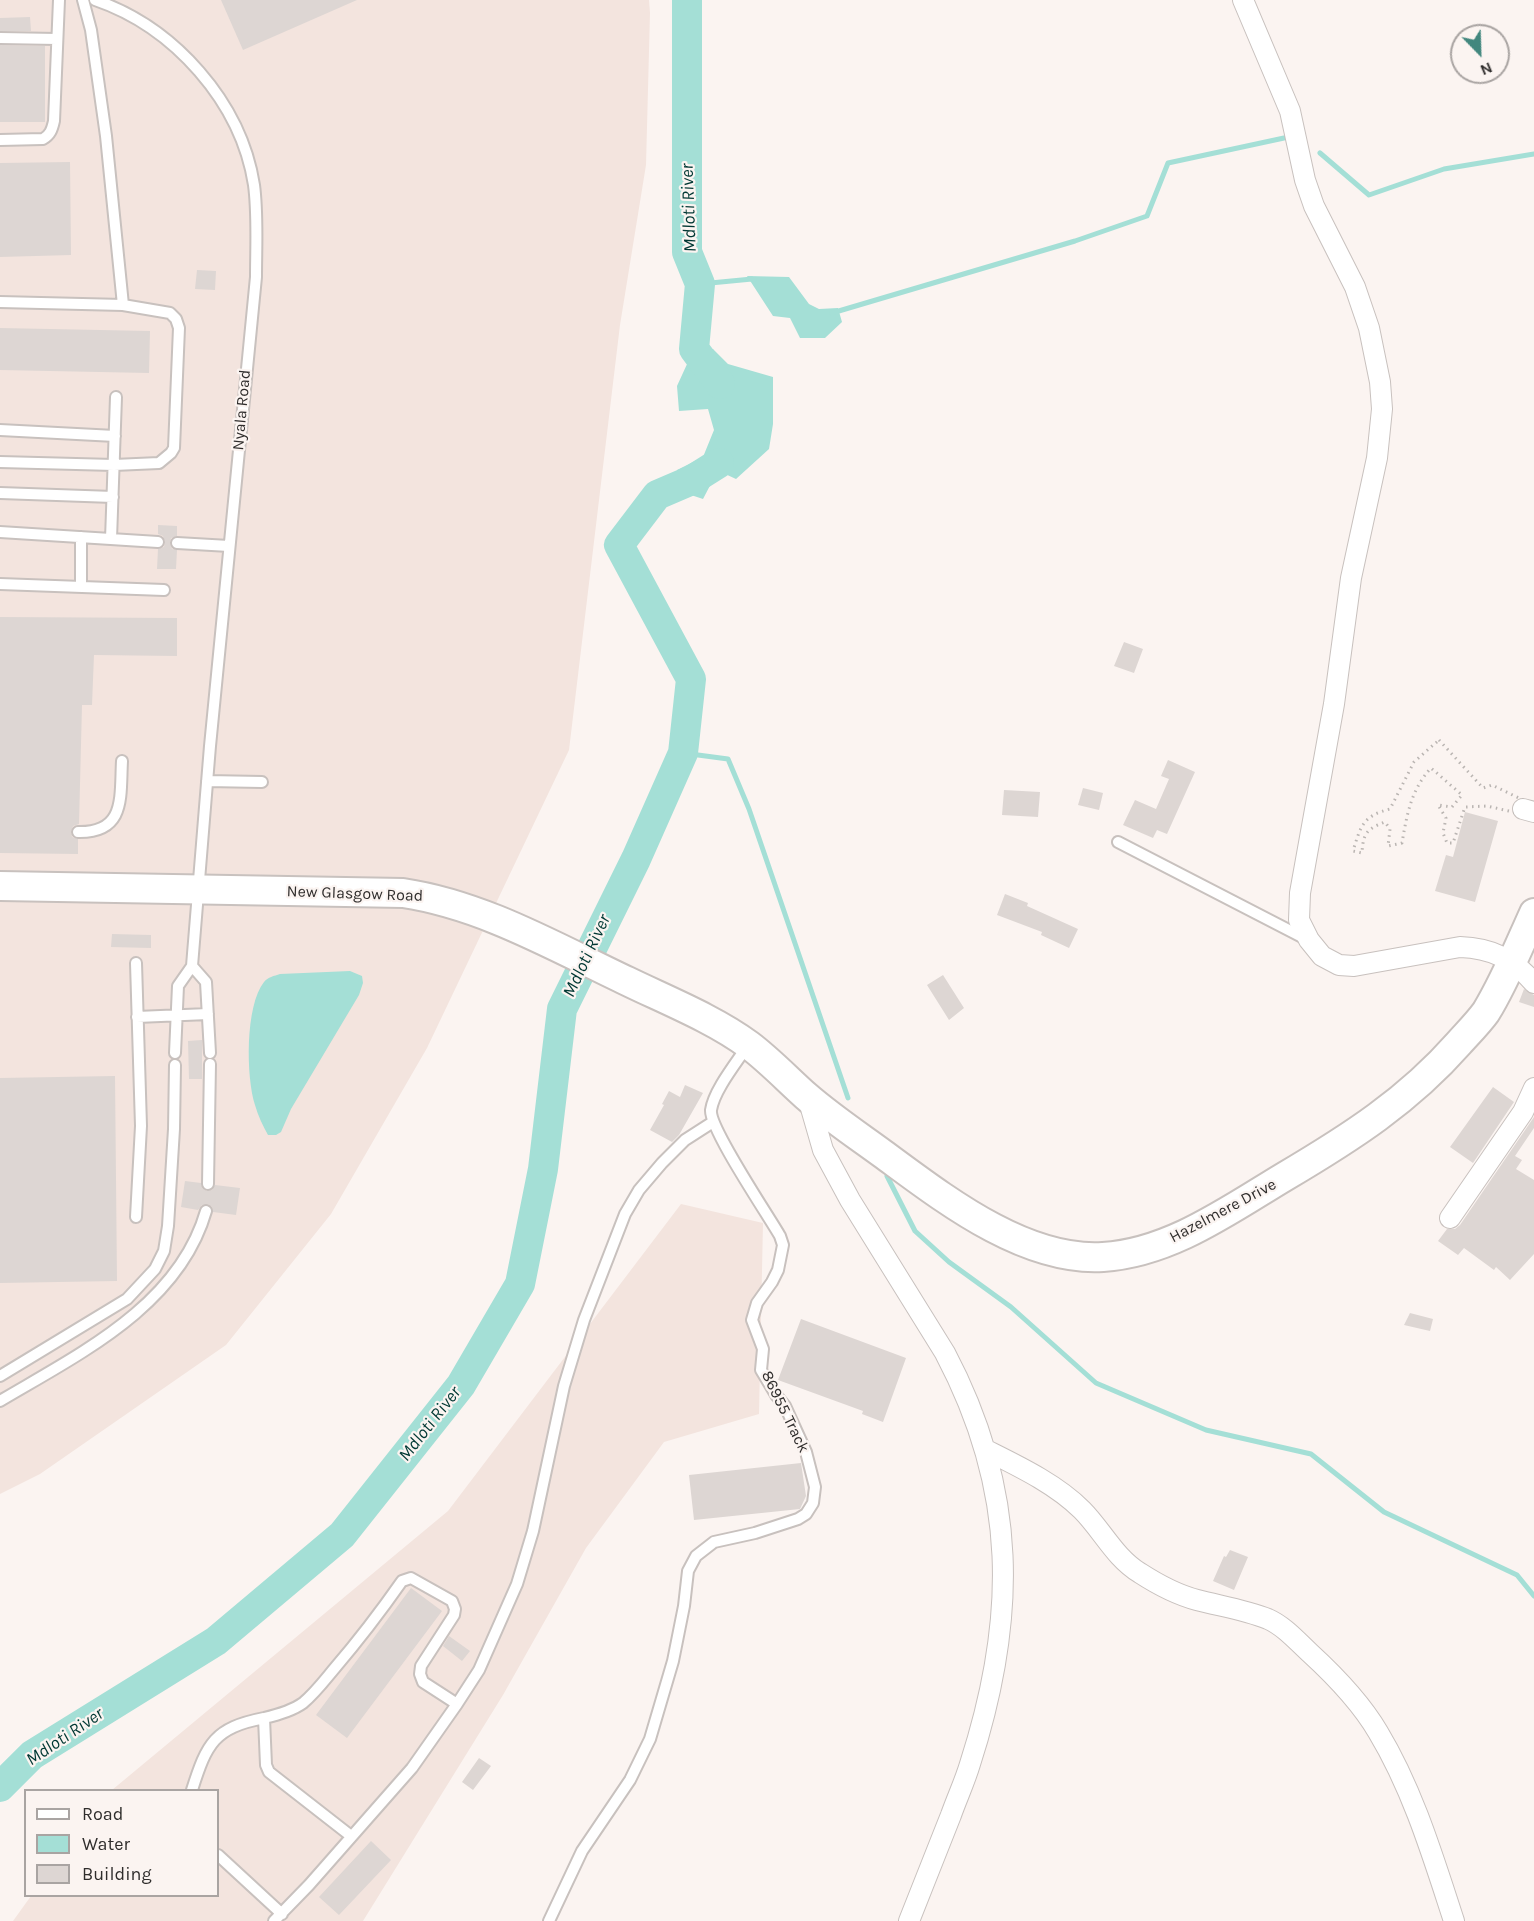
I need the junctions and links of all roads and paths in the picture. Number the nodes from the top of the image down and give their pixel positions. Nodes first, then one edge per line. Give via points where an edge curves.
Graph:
1 (59, 0) edge
2 (83, 0) edge
3 (94, 0) edge
4 (1243, 0) edge
5 (0, 39) edge
6 (57, 39) junction
7 (0, 140) edge
8 (0, 302) edge
9 (123, 304) junction
10 (116, 397) dead end
11 (0, 430) edge
12 (115, 436) junction
13 (0, 462) edge
14 (114, 465) junction
15 (0, 493) edge
16 (113, 497) junction
17 (0, 532) edge
18 (81, 537) junction
19 (111, 539) junction
20 (158, 542) dead end
21 (177, 543) dead end
22 (229, 546) junction
23 (0, 584) edge
24 (81, 587) junction
25 (164, 590) dead end
26 (122, 761) dead end
27 (207, 781) junction
28 (262, 782) dead end
29 (1529, 811) edge
30 (78, 832) dead end
31 (1118, 842) dead end
32 (0, 886) edge
33 (198, 890) junction
34 (1532, 924) edge
35 (1309, 940) junction
36 (136, 963) dead end
37 (1511, 963) junction
38 (192, 966) junction
39 (1534, 983) edge
40 (208, 1014) junction
41 (177, 1015) junction
42 (137, 1017) junction
43 (749, 1045) junction
44 (175, 1053) dead end
45 (175, 1065) dead end
46 (1534, 1088) edge
47 (808, 1098) junction
48 (712, 1122) junction
49 (208, 1184) dead end
50 (206, 1211) dead end
51 (136, 1217) dead end
52 (1450, 1218) dead end
53 (0, 1376) edge
54 (0, 1401) edge
55 (986, 1450) junction
56 (457, 1704) junction
57 (264, 1718) junction
58 (193, 1789) edge
59 (351, 1836) junction
60 (219, 1857) edge
61 (278, 1918) edge
62 (549, 1921) edge
63 (909, 1921) edge
64 (1454, 1921) edge

1 - 6 lane
2 - 9 lane via 106,136
3 - 22 lane, Nyala Road via 149,28 183,54 207,81 228,112 254,184 256,277
4 - 35 street via 1290,111 1314,206 1355,286 1369,328 1382,409 1377,458 1351,578 1335,704 1300,893 1299,920
5 - 6 lane
6 - 7 lane via 52,130 43,139
8 - 9 lane
9 - 14 lane via 170,313 176,319 179,328 174,448 159,463
10 - 12 lane
11 - 12 lane
12 - 14 lane
13 - 14 lane
14 - 16 lane
15 - 16 lane
16 - 19 lane
17 - 18 lane
18 - 19 lane
18 - 24 lane
19 - 20 lane
21 - 22 lane
22 - 27 lane, Nyala Road
23 - 24 lane
24 - 25 lane
26 - 30 lane via 116,816 104,828
27 - 28 lane
27 - 33 lane, Nyala Road
29 - 29 path via 1525,801 1492,785 1483,788 1439,740 1414,762 1390,809 1366,819 1353,851 1362,853 1363,839 1371,828 1385,822 1390,829 1388,846 1402,843 1415,790 1431,768 1462,795 1452,807 1438,805 1446,818 1443,833 1447,843 1454,843 1465,807 1487,806 1521,814
31 - 35 lane
32 - 33 street, New Glasgow Road
33 - 38 lane, Nyala Road
33 - 43 street, New Glasgow Road via 403,893 444,901 520,930 695,1014
34 - 37 street, Hazelmere Drive
35 - 37 street via 1322,956 1339,965 1354,966 1460,947 1487,949
36 - 42 lane
37 - 39 street
37 - 47 street, Hazelmere Drive via 1484,1014 1396,1104 1347,1140 1189,1233 1143,1251 1102,1257 1056,1253 1015,1239 950,1203
38 - 40 lane via 206,982
38 - 41 lane via 178,986
40 - 41 lane
40 - 49 lane
41 - 42 lane
41 - 44 lane
42 - 51 lane via 141,1126
43 - 47 street, Hazelmere Drive
43 - 48 lane via 716,1096
45 - 53 lane via 168,1226 164,1251 155,1269 127,1299
46 - 52 street via 1523,1112
47 - 55 street via 823,1150 945,1353
48 - 56 lane via 662,1163 625,1214 584,1320 564,1386 533,1531 517,1584 479,1670
48 - 62 lane, 86955 Track via 783,1245 778,1270 757,1303 752,1320 763,1348 761,1370 785,1406 806,1452 815,1487 813,1503 798,1519 714,1542 696,1556 688,1571 673,1661 650,1739 630,1780 582,1851
50 - 54 lane via 198,1236 159,1293 61,1365
55 - 63 street via 1003,1554 999,1647 970,1764
55 - 64 street via 1032,1475 1082,1510 1138,1572 1195,1600 1268,1619 1334,1674 1377,1730 1402,1777
56 - 57 lane via 423,1682 420,1674 455,1609 452,1601 411,1578 402,1581 312,1695 289,1711
56 - 59 lane via 412,1768
57 - 58 lane via 221,1733 203,1758
57 - 59 lane via 269,1772
59 - 61 lane
60 - 61 lane

